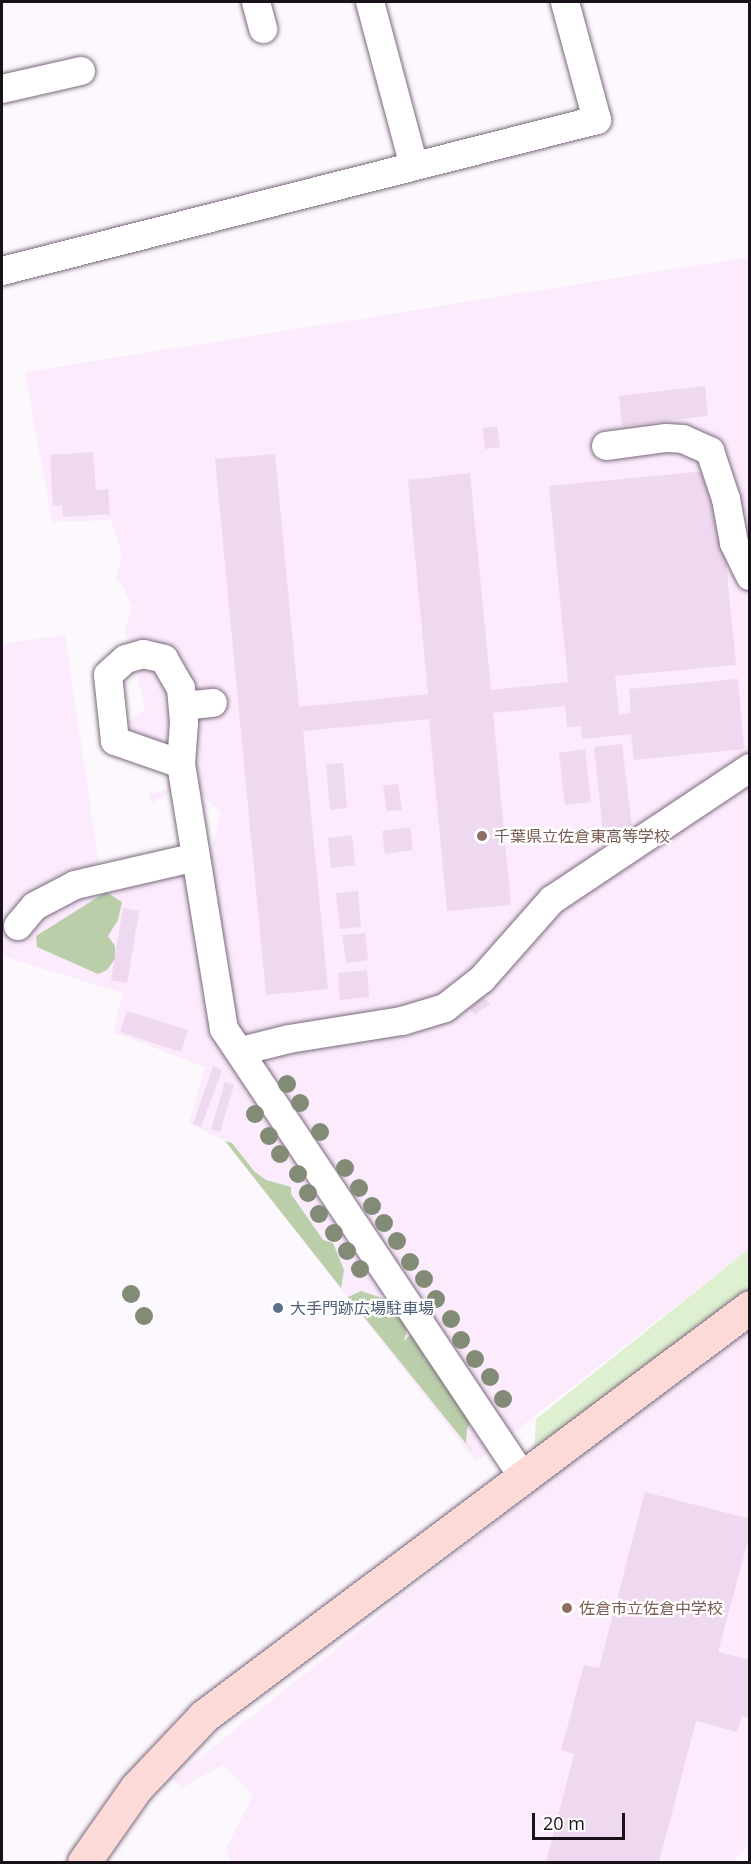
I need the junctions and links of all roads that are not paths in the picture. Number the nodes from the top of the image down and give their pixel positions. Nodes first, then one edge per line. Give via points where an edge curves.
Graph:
1 (256, 2) edge
2 (370, 2) edge
3 (565, 2) edge
4 (263, 29) dead end
5 (81, 71) dead end
6 (2, 89) edge
7 (414, 166) junction
8 (2, 271) edge
9 (606, 446) dead end
10 (750, 576) edge
11 (213, 703) dead end
12 (183, 706) junction
13 (181, 764) junction
14 (750, 768) edge
15 (196, 857) junction
16 (18, 926) dead end
17 (240, 1051) junction
18 (750, 1307) edge
19 (523, 1477) junction
20 (84, 1863) edge

1 - 4 street
2 - 7 street
3 - 7 street via 597,120
5 - 6 street
7 - 8 street
9 - 10 street via 666,438 683,439 710,452 726,499 734,543
11 - 12 street
12 - 13 street
12 - 13 street via 181,688 164,659 143,654 126,658 108,675 115,741
13 - 15 street
14 - 17 street via 552,900 482,979 445,1008 402,1021
15 - 16 street via 75,885 35,906
15 - 17 street via 224,1029
17 - 19 street
18 - 19 street
19 - 20 street via 204,1716 136,1788

